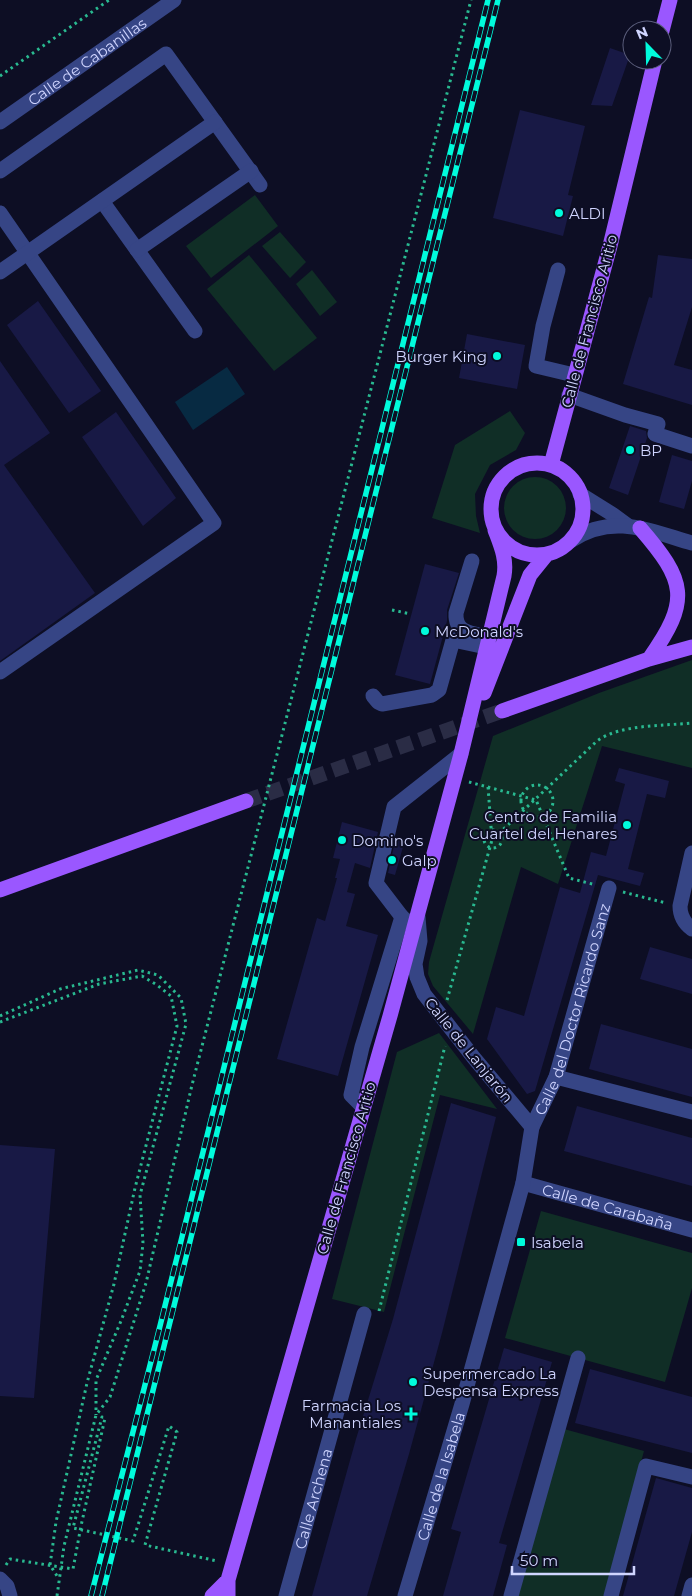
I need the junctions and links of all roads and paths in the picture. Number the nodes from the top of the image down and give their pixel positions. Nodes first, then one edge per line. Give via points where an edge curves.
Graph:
1 (109, 0) edge
2 (174, 0) edge
3 (471, 0) edge
4 (667, 1) edge
5 (664, 20) edge
6 (653, 70) edge
7 (0, 76) edge
8 (0, 122) edge
9 (215, 122) junction
10 (0, 171) edge
11 (250, 171) junction
12 (260, 185) dead end
13 (102, 201) junction
14 (0, 213) edge
15 (137, 250) junction
16 (28, 253) junction
17 (558, 270) dead end
18 (0, 272) edge
19 (195, 332) dead end
20 (574, 375) junction
21 (569, 395) junction
22 (692, 446) edge
23 (551, 465) junction
24 (580, 494) junction
25 (633, 526) junction
26 (495, 530) junction
27 (691, 538) edge
28 (572, 540) junction
29 (547, 554) junction
30 (472, 561) dead end
31 (392, 610) dead end
32 (411, 614) dead end
33 (692, 639) edge
34 (488, 642) junction
35 (692, 647) edge
36 (649, 659) junction
37 (0, 672) edge
38 (373, 696) dead end
39 (502, 711) tunnel mouth
40 (691, 724) edge
41 (461, 754) junction
42 (454, 778) junction
43 (488, 787) junction
44 (547, 789) junction
45 (522, 796) junction
46 (536, 800) junction
47 (246, 801) tunnel mouth
48 (525, 810) junction
49 (542, 815) junction
50 (492, 830) junction
51 (499, 834) junction
52 (492, 840) junction
53 (490, 847) junction
54 (692, 853) edge
55 (609, 888) junction
56 (0, 890) edge
57 (680, 906) junction
58 (417, 911) junction
59 (408, 922) junction
60 (692, 929) edge
61 (408, 947) junction
62 (392, 950) junction
63 (0, 1016) edge
64 (0, 1022) edge
65 (445, 1023) junction
66 (556, 1077) junction
67 (363, 1108) junction
68 (692, 1112) edge
69 (532, 1127) junction
70 (523, 1183) junction
71 (692, 1230) edge
72 (364, 1314) joint
73 (578, 1358) dead end
74 (96, 1415) junction
75 (692, 1477) edge
76 (50, 1565) junction
77 (232, 1565) junction
78 (62, 1566) junction
79 (2, 1573) edge
80 (59, 1580) junction
81 (228, 1580) junction
82 (692, 1585) edge
83 (10, 1596) edge
84 (57, 1596) edge
85 (212, 1596) edge
86 (228, 1596) edge
87 (286, 1596) edge
88 (405, 1596) edge
89 (511, 1596) edge
90 (611, 1596) edge
91 (689, 1596) edge

1 - 7 path
2 - 8 street, Calle de Cabanillas
3 - 74 path via 192,1085 146,1283 110,1397
4 - 5 main road
6 - 20 main road, Calle de Francisco Aritio via 610,246
9 - 10 street via 166,54
9 - 11 street
9 - 13 street
11 - 12 street
11 - 15 street
13 - 15 street
13 - 16 street
14 - 16 street
15 - 19 street
16 - 18 street
16 - 37 street via 214,523
17 - 20 street via 536,366
20 - 21 main road, Calle de Francisco Aritio
21 - 22 street via 658,424 655,434
21 - 23 main road, Calle de Francisco Aritio
23 - 24 main road via 566,473
23 - 26 main road via 533,463 515,468 501,479 492,495 490,513
24 - 25 street
24 - 28 main road via 584,514
25 - 27 street
25 - 28 street via 594,529
25 - 36 main road via 660,550 670,567 677,590 675,616
26 - 29 main road via 504,543 517,552 532,556
26 - 34 main road, Calle de Francisco Aritio via 506,566
28 - 29 main road
29 - 41 main road, Calle de Francisco Aritio via 530,575
30 - 34 street via 455,620 462,630
31 - 32 path
33 - 36 main road
34 - 38 street via 453,640 439,690 432,695 382,704
34 - 41 main road, Calle de Francisco Aritio
35 - 36 main road
36 - 39 main road
40 - 44 path via 606,734
41 - 42 main road, Calle de Francisco Aritio
41 - 59 street via 394,807 376,884
42 - 43 path
42 - 58 main road, Calle de Francisco Aritio
43 - 45 path
43 - 50 path
44 - 45 path via 531,786
44 - 46 path
44 - 49 path via 552,796 552,806
45 - 46 path
45 - 48 path
46 - 48 path
46 - 49 path
47 - 56 main road
48 - 49 path via 530,815
48 - 51 path
49 - 55 path via 569,878
50 - 51 path
50 - 52 path
50 - 53 path via 484,838
51 - 52 path
51 - 53 path via 499,844 495,848
52 - 53 path
53 - 65 path
54 - 57 street
55 - 57 path
55 - 66 street, Calle del Doctor Ricardo Sanz
57 - 60 street via 686,924
58 - 59 main road, Calle de Francisco Aritio
58 - 65 street, Calle de Lanjarón via 420,941 415,964 417,977 424,994
59 - 61 main road, Calle de Francisco Aritio
59 - 62 street
61 - 62 street
61 - 67 main road, Calle de Francisco Aritio
62 - 67 street via 351,1095
63 - 74 path via 60,989 138,970 158,975 181,998 186,1024 140,1195 143,1243 140,1271 96,1380
64 - 76 path via 100,984 142,976 170,996 177,1026 87,1382 56,1522
65 - 69 street, Calle de Lanjarón
65 - 72 path via 378,1318
66 - 68 street
66 - 69 street, Calle del Doctor Ricardo Sanz
67 - 77 main road, Calle de Francisco Aritio
69 - 70 street
70 - 71 street, Calle de Carabaña
70 - 88 street, Calle de la Isabela
72 - 87 street, Calle Archena
73 - 89 street
74 - 78 path
75 - 90 street via 646,1466
76 - 78 path
76 - 79 path via 10,1559
76 - 80 path
77 - 78 path via 145,1544 177,1432 169,1426 133,1541 73,1528 102,1416 105,1418 81,1526 73,1569
77 - 81 main road, Calle de Francisco Aritio
78 - 80 path
79 - 83 street
80 - 84 path
81 - 85 main road
81 - 86 main road, Calle de Francisco Aritio
82 - 91 street

